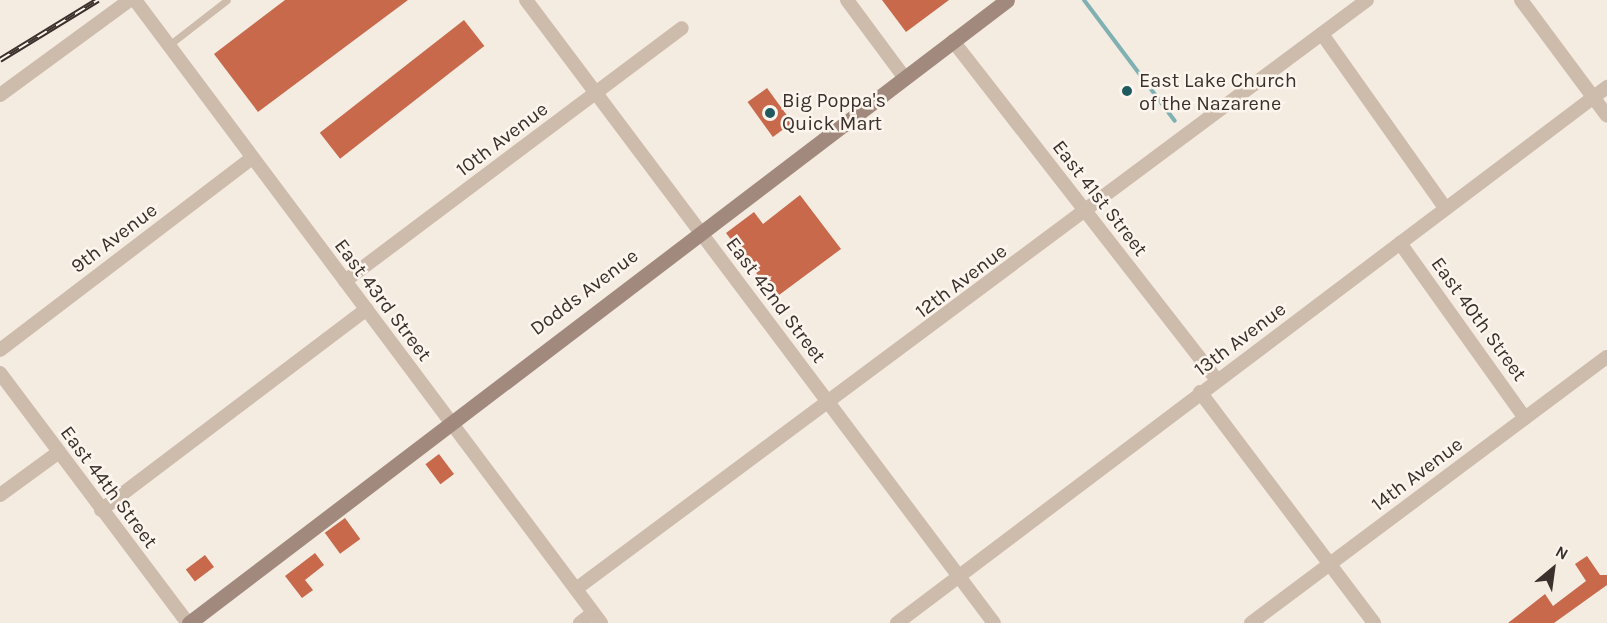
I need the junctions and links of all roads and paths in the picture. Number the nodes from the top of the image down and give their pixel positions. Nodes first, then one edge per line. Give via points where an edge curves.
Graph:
1 (227, 0) edge
2 (526, 0) edge
3 (847, 0) edge
4 (1007, 0) edge
5 (1367, 0) edge
6 (1521, 0) edge
7 (138, 2) edge
8 (682, 28) dead end
9 (1322, 34) junction
10 (953, 41) junction
11 (169, 45) junction
12 (904, 77) junction
13 (1607, 87) edge
14 (596, 92) junction
15 (0, 95) edge
16 (1593, 98) junction
17 (1607, 116) edge
18 (252, 158) junction
19 (1446, 209) junction
20 (1086, 212) junction
21 (699, 231) junction
22 (1400, 243) junction
23 (345, 282) junction
24 (367, 309) junction
25 (0, 350) edge
26 (1607, 357) edge
27 (0, 373) edge
28 (1217, 380) junction
29 (1200, 392) junction
30 (830, 403) junction
31 (1525, 418) junction
32 (449, 420) junction
33 (59, 452) junction
34 (0, 495) edge
35 (101, 510) junction
36 (1329, 564) junction
37 (958, 576) junction
38 (576, 589) junction
39 (597, 618) edge
40 (188, 623) edge
41 (580, 623) edge
42 (897, 623) edge
43 (994, 623) edge
44 (1251, 623) edge
45 (1374, 623) edge

1 - 11 lane
2 - 14 street, East 42nd Street
3 - 12 street
4 - 10 street, Dodds Avenue
5 - 9 street, 12th Avenue
6 - 16 street
7 - 11 street, East 43rd Street
7 - 15 street
8 - 14 street, 10th Avenue
9 - 19 street
9 - 20 street, 12th Avenue
10 - 12 street, Dodds Avenue
10 - 20 street, East 41st Street
11 - 18 street, East 43rd Street
12 - 21 street, Dodds Avenue
13 - 16 street, 13th Avenue
14 - 21 street, East 42nd Street
14 - 23 street, 10th Avenue
16 - 17 street
16 - 19 street, 13th Avenue
18 - 23 street, East 43rd Street
18 - 25 street, 9th Avenue
19 - 22 street, 13th Avenue
20 - 28 street, East 41st Street
20 - 30 street, 12th Avenue
21 - 30 street, East 42nd Street
21 - 32 street, Dodds Avenue
22 - 28 street, 13th Avenue
22 - 31 street, East 40th Street
23 - 24 street, East 43rd Street
24 - 32 street, East 43rd Street
24 - 35 street
26 - 31 street, 14th Avenue
27 - 33 street, East 44th Street
28 - 29 street, 13th Avenue
29 - 36 street
29 - 37 street, 13th Avenue
30 - 37 street, East 42nd Street
30 - 38 street, 12th Avenue
31 - 36 street, 14th Avenue
32 - 38 street, East 43rd Street
32 - 40 street, Dodds Avenue
33 - 34 street
33 - 35 street, East 44th Street
35 - 40 street, East 44th Street
36 - 44 street, 14th Avenue
36 - 45 street
37 - 42 street, 13th Avenue
37 - 43 street, East 42nd Street
38 - 39 street, East 43rd Street
39 - 41 street

